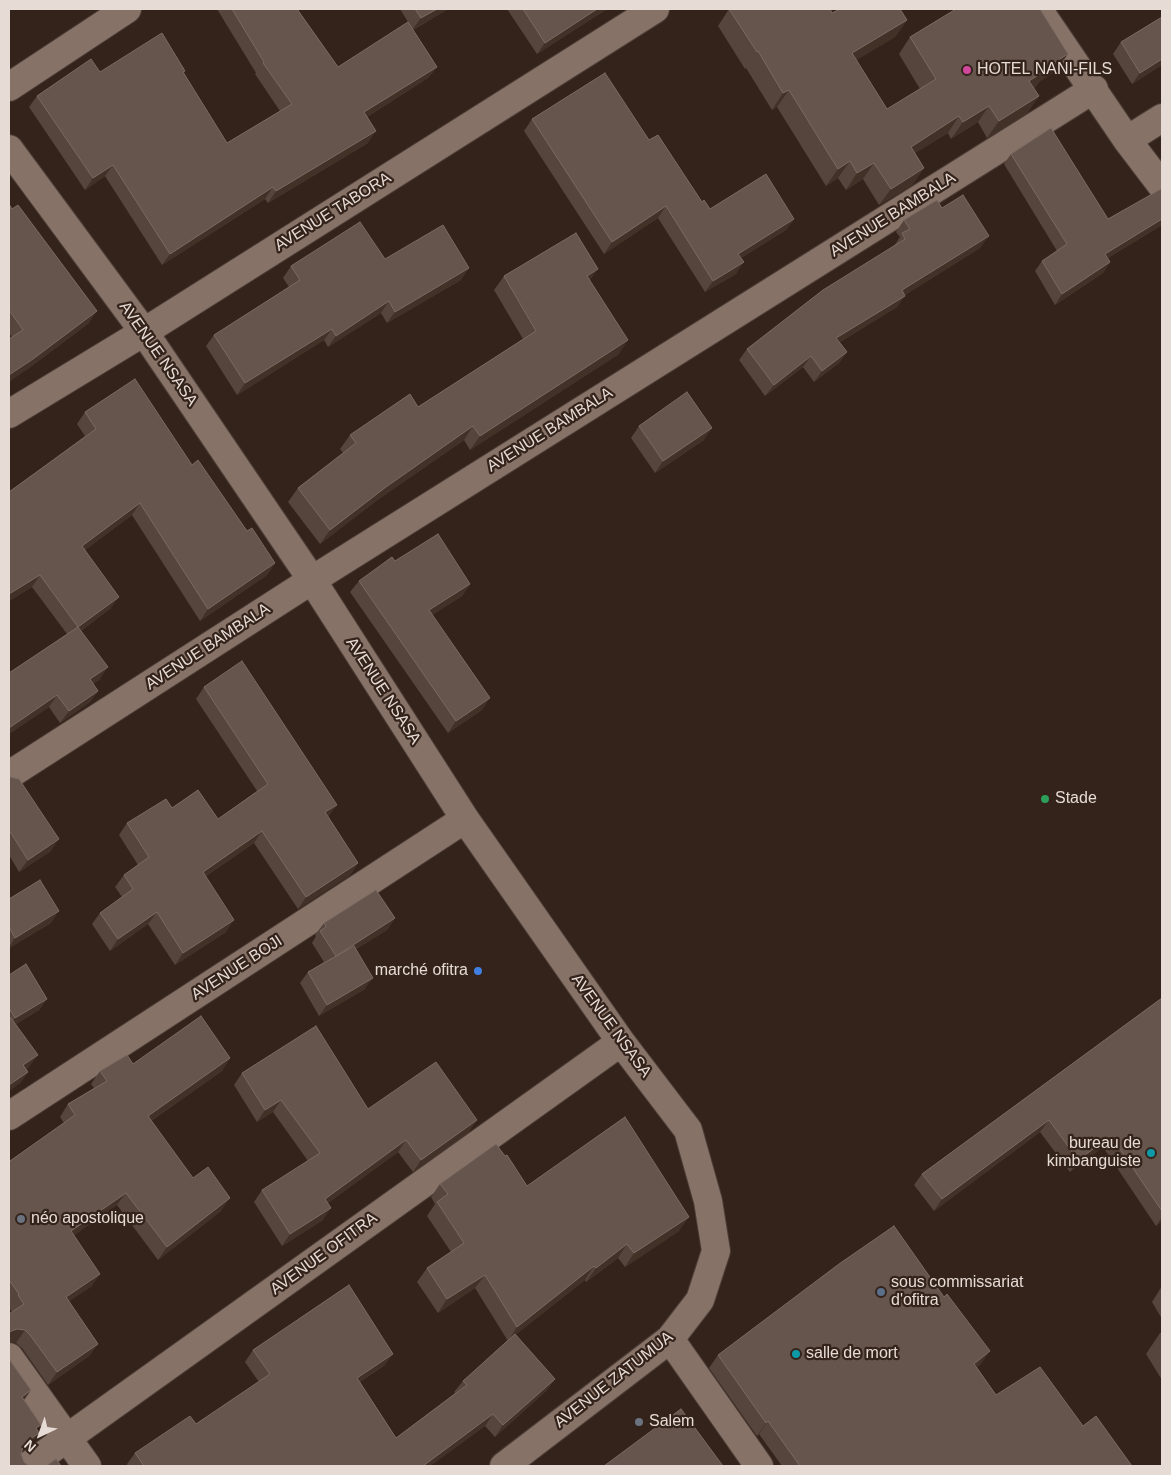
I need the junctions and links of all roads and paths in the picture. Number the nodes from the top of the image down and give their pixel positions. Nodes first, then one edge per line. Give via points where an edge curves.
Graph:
1 (127, 9) edge
2 (655, 9) edge
3 (1038, 9) edge
4 (9, 87) edge
5 (1094, 89) junction
6 (1162, 118) edge
7 (1127, 140) junction
8 (9, 149) edge
9 (1162, 186) edge
10 (144, 332) junction
11 (9, 414) edge
12 (312, 580) junction
13 (9, 775) edge
14 (465, 819) junction
15 (621, 1042) junction
16 (9, 1116) edge
17 (716, 1251) joint
18 (670, 1339) junction
19 (9, 1357) edge
20 (67, 1438) junction
21 (28, 1466) edge
22 (87, 1466) edge
23 (504, 1466) edge
24 (759, 1466) edge

1 - 4 street
2 - 10 street, AVENUE TABORA
3 - 5 street
5 - 7 street
5 - 12 street, AVENUE BAMBALA
6 - 7 street
7 - 9 street
8 - 10 street, AVENUE NSASA
10 - 11 street, AVENUE TABORA
10 - 12 street, AVENUE NSASA
12 - 13 street, AVENUE BAMBALA
12 - 14 street, AVENUE NSASA
14 - 15 street, AVENUE NSASA
14 - 16 street, AVENUE BOJI
15 - 17 street, AVENUE NSASA via 688,1130 708,1201
15 - 20 street, AVENUE OFITRA
17 - 18 street, AVENUE ZATUMUA via 700,1300
18 - 23 street, AVENUE ZATUMUA
18 - 24 street
19 - 20 street
20 - 21 street, AVENUE OFITRA
20 - 22 street

